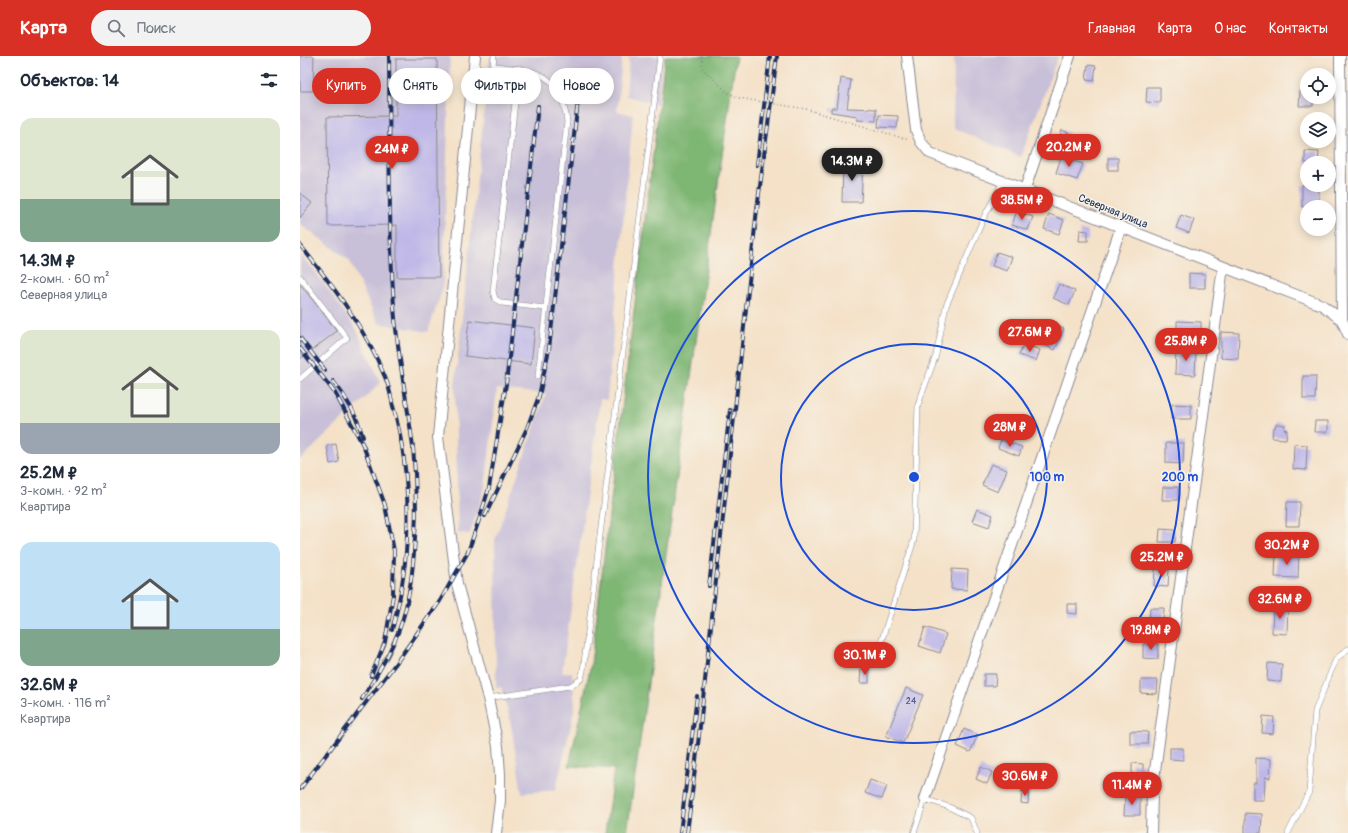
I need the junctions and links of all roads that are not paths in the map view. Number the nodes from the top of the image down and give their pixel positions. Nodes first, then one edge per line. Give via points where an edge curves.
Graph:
1 (475, 56) edge
2 (494, 56) edge
3 (660, 56) edge
4 (907, 56) edge
5 (1070, 56) edge
6 (1340, 56) edge
7 (519, 68) edge
8 (541, 74) edge
9 (515, 104) edge
10 (1002, 182) junction
11 (1025, 188) junction
12 (1121, 227) junction
13 (1223, 267) junction
14 (300, 276) edge
15 (545, 308) junction
16 (1342, 320) junction
17 (1348, 334) edge
18 (538, 376) dead end
19 (300, 379) edge
20 (1348, 649) edge
21 (874, 664) dead end
22 (488, 698) junction
23 (925, 799) junction
24 (496, 833) edge
25 (914, 833) edge
26 (977, 833) edge
27 (1151, 833) edge
28 (1288, 833) edge

1 - 22 street via 438,437 457,584
2 - 7 lane via 493,66
3 - 22 lane via 581,679 570,686
4 - 10 street, Северная улица via 916,130 921,142 930,153
5 - 11 street
6 - 16 street
8 - 15 lane via 551,82 561,96 567,122
9 - 15 lane via 493,291 495,299 502,302
10 - 11 street, Северная улица
10 - 21 lane via 946,306 936,355 918,405 914,540
11 - 12 street, Северная улица
12 - 13 street, Северная улица
12 - 23 street
13 - 16 street, Северная улица via 1322,305
13 - 27 street via 1153,786
14 - 19 lane via 347,338
15 - 18 lane
16 - 17 street, Северная улица
20 - 28 lane via 1336,659 1316,711 1308,792
22 - 24 street via 498,746 500,774
23 - 25 lane
23 - 26 lane via 971,818

